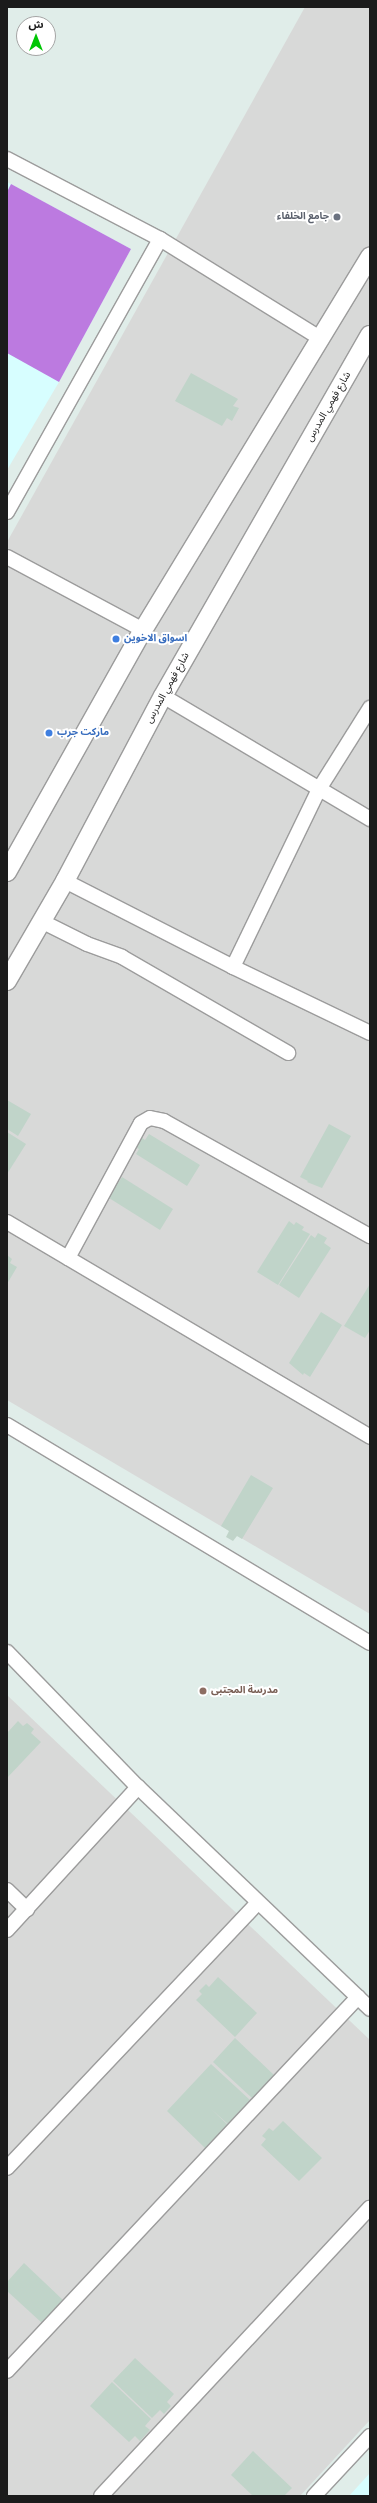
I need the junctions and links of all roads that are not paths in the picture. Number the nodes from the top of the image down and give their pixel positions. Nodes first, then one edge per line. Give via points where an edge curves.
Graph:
1 (7, 159) edge
2 (160, 239) junction
3 (370, 257) edge
4 (370, 335) edge
5 (321, 339) junction
6 (7, 512) edge
7 (7, 557) edge
8 (144, 630) junction
9 (163, 696) junction
10 (370, 708) edge
11 (320, 789) junction
12 (370, 819) edge
13 (7, 872) edge
14 (66, 881) junction
15 (41, 921) junction
16 (233, 967) junction
17 (8, 977) edge
18 (370, 1033) edge
19 (288, 1053) dead end
20 (7, 1222) edge
21 (370, 1236) edge
22 (68, 1258) junction
23 (7, 1424) edge
24 (370, 1437) edge
25 (370, 1643) edge
26 (7, 1652) edge
27 (138, 1787) junction
28 (7, 1890) edge
29 (258, 1903) junction
30 (27, 1909) junction
31 (7, 1930) edge
32 (358, 1997) junction
33 (370, 2009) edge
34 (7, 2168) edge
35 (370, 2208) edge
36 (7, 2371) edge
37 (370, 2436) edge
38 (101, 2496) edge
39 (314, 2496) edge

1 - 2 street
2 - 5 street
2 - 6 street
3 - 5 street
4 - 9 street, شارع فهمي المدرس
5 - 8 street
7 - 8 street
8 - 13 street
9 - 11 street
9 - 14 street, شارع فهمي المدرس
10 - 11 street
11 - 12 street
11 - 16 street
14 - 15 street, شارع فهمي المدرس
14 - 16 street
15 - 17 street, شارع فهمي المدرس
15 - 19 street via 87,944 122,957
16 - 18 street
20 - 22 street
21 - 22 street via 164,1121 150,1118 141,1124
22 - 24 street
23 - 25 street
26 - 27 street
27 - 29 street
27 - 30 street
28 - 30 street
29 - 32 street
29 - 34 street
30 - 31 street
32 - 33 street
32 - 36 street
35 - 38 street
37 - 39 street

